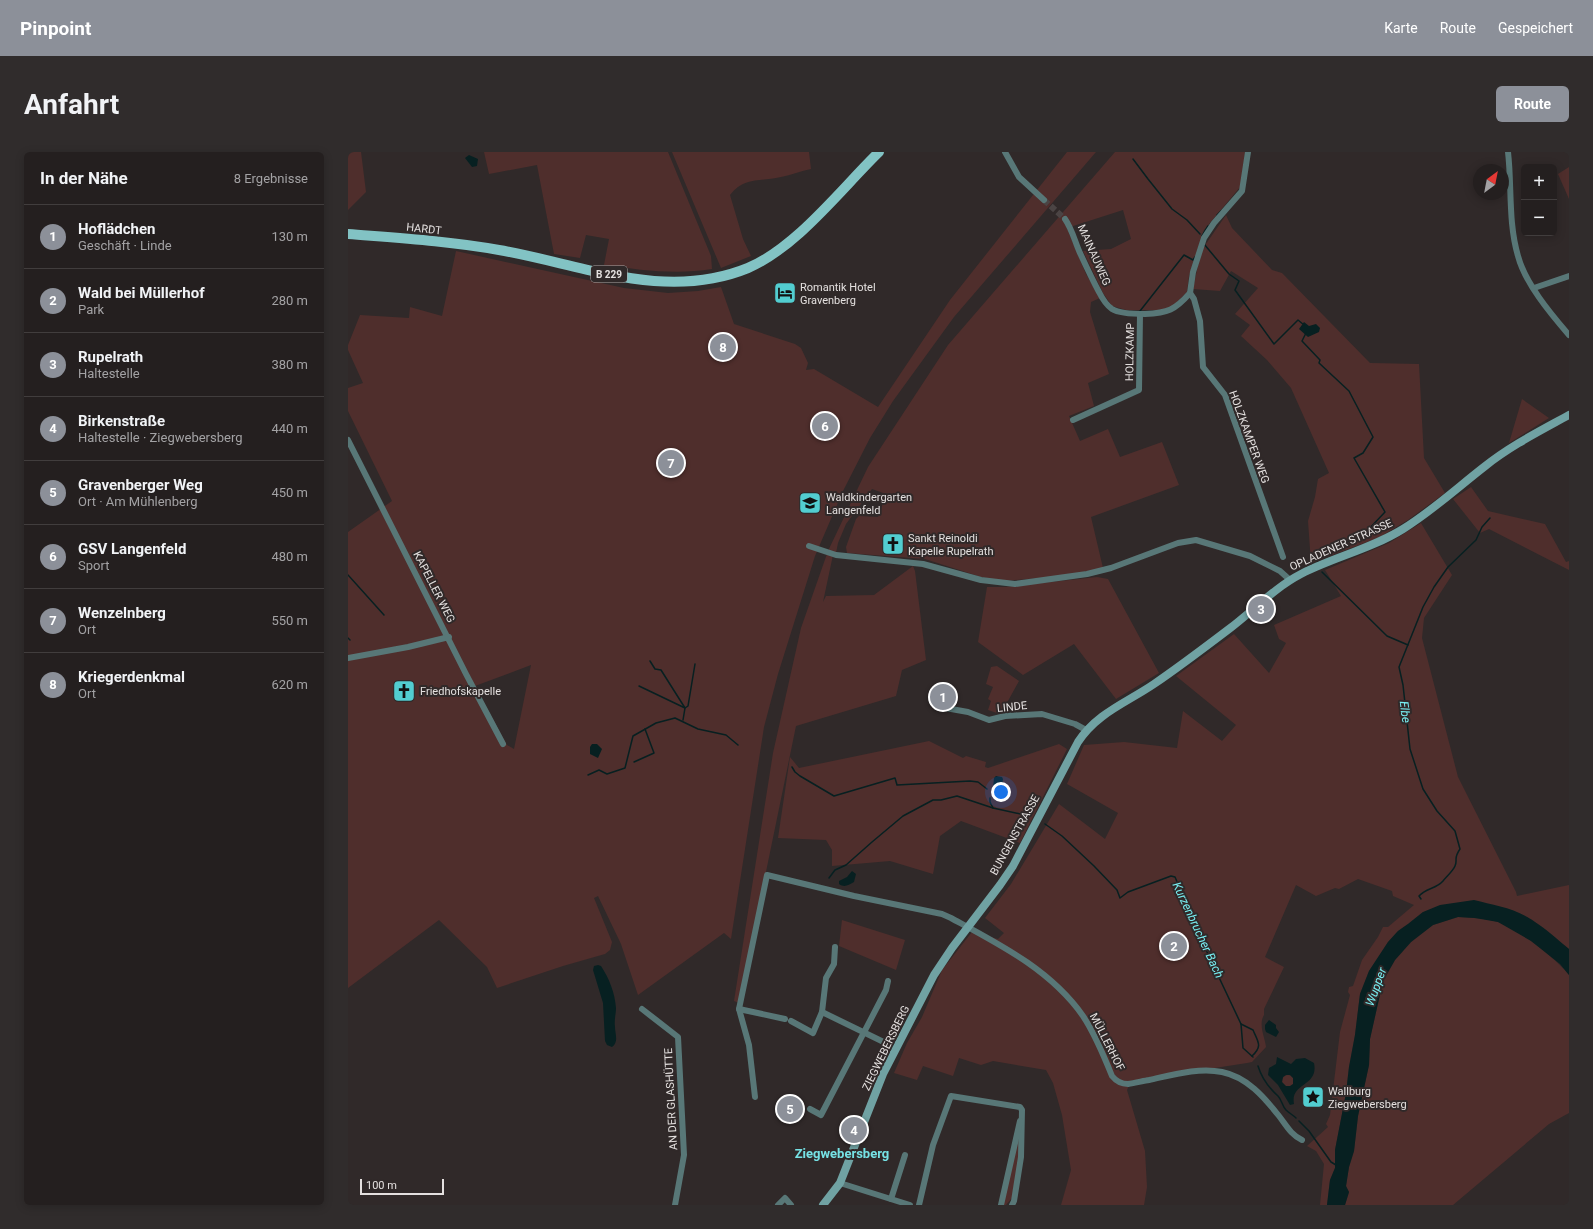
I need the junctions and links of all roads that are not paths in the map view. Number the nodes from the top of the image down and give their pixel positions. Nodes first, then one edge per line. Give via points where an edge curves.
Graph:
1 (879, 152) edge
2 (1005, 152) edge
3 (1248, 152) edge
4 (1508, 152) edge
5 (1044, 200) tunnel mouth
6 (1065, 219) tunnel mouth
7 (348, 234) edge
8 (1569, 276) edge
9 (1534, 288) junction
10 (1190, 293) junction
11 (1103, 298) joint
12 (1140, 314) junction
13 (1569, 335) edge
14 (1569, 415) edge
15 (1073, 420) dead end
16 (348, 440) edge
17 (809, 546) dead end
18 (1283, 557) dead end
19 (1290, 580) junction
20 (449, 637) junction
21 (348, 658) edge
22 (940, 707) dead end
23 (1086, 730) junction
24 (503, 744) dead end
25 (1052, 792) joint
26 (968, 927) junction
27 (835, 947) dead end
28 (888, 981) dead end
29 (642, 1009) dead end
30 (740, 1009) junction
31 (822, 1012) junction
32 (864, 1032) junction
33 (896, 1048) junction
34 (755, 1097) dead end
35 (810, 1109) dead end
36 (1022, 1116) junction
37 (1302, 1140) dead end
38 (905, 1155) dead end
39 (840, 1183) junction
40 (895, 1202) edge
41 (675, 1205) edge
42 (778, 1205) edge
43 (791, 1205) edge
44 (823, 1205) edge
45 (910, 1205) edge
46 (919, 1205) edge
47 (1001, 1205) edge
48 (1012, 1205) edge

1 - 7 main road, HARDT / B 229 via 783,246 748,267 713,279 683,283 647,281 497,250
2 - 5 street via 1019,177
3 - 10 street via 1242,191 1204,238 1193,272
4 - 9 street via 1515,244 1521,265
6 - 11 street, MAINAUWEG
8 - 9 street
9 - 13 street
10 - 12 street, HOLZKAMP via 1168,312
10 - 18 street, HOLZKAMPER WEG via 1200,321 1203,367 1225,395
11 - 12 street, HOLZKAMP via 1114,310
12 - 15 street, HOLZKAMP via 1139,390
14 - 19 main road, OPLADENER STRASSE via 1501,455 1401,530
16 - 20 street, KAPELLER WEG
17 - 19 street via 836,555 922,564 981,580 1015,584 1087,574 1173,545 1196,540 1250,556 1280,571
19 - 23 main road, OPLADENER STRASSE via 1190,658 1150,687 1101,716
20 - 21 street
20 - 24 street, KAPELLER WEG
22 - 23 street, LINDE via 968,712 989,720 1005,716 1042,714
23 - 25 main road, OPLADENER STRASSE
25 - 26 main road, BUNGENSTRASSE via 1012,866
26 - 30 street, MÜLLERHOF via 942,914 847,895 767,875
26 - 33 main road, ZIEGWEBERSBERG via 934,975
26 - 37 street, MÜLLERHOF via 1039,970 1063,992 1083,1016 1115,1080 1128,1084 1181,1073 1222,1072 1240,1078 1255,1089 1266,1099 1291,1132
27 - 31 street via 834,964 826,978
28 - 32 street via 886,990
29 - 41 street, AN DER GLASHÜTTE via 678,1037 684,1155
30 - 31 street via 788,1020 813,1032
30 - 34 street via 749,1045
31 - 32 street
32 - 33 street
32 - 35 street via 821,1115
33 - 39 main road, ZIEGWEBERSBERG via 883,1074
36 - 46 street via 1020,1107 951,1096 933,1145
36 - 47 street via 1017,1127
36 - 48 street via 1021,1157
38 - 40 street
39 - 40 street
39 - 44 main road, ZIEGWEBERSBERG
40 - 45 street
42 - 43 street via 785,1198

